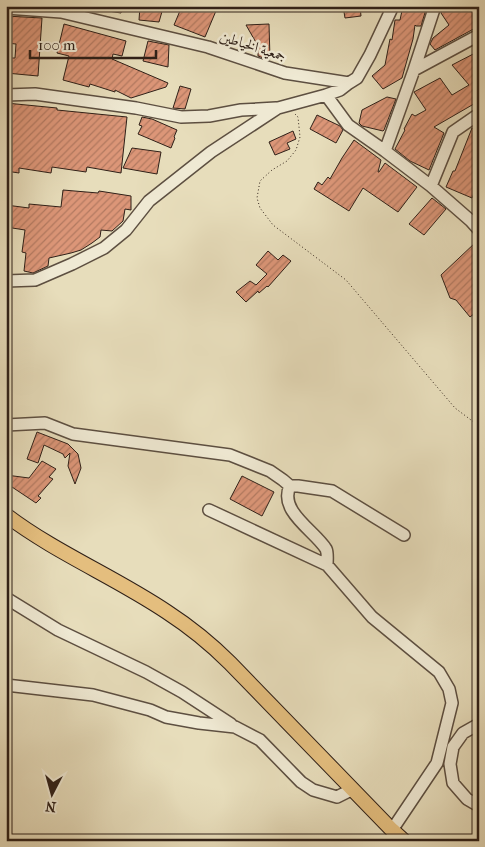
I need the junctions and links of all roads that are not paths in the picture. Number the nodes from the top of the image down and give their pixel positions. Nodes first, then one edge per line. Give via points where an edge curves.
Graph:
1 (393, 6) edge
2 (436, 6) edge
3 (6, 8) edge
4 (64, 9) edge
5 (479, 35) edge
6 (414, 70) junction
7 (349, 83) junction
8 (6, 94) edge
9 (326, 95) junction
10 (278, 108) junction
11 (479, 114) edge
12 (385, 151) junction
13 (431, 186) junction
14 (479, 230) edge
15 (6, 281) edge
16 (6, 425) edge
17 (290, 486) junction
18 (209, 510) dead end
19 (6, 515) edge
20 (404, 535) dead end
21 (327, 565) junction
22 (6, 598) edge
23 (6, 685) edge
24 (479, 724) edge
25 (235, 727) junction
26 (353, 790) junction
27 (479, 806) edge
28 (392, 830) junction
29 (404, 841) edge

1 - 7 street via 357,78
2 - 6 street
3 - 4 street, جمعية الخياطين
4 - 7 street, جمعية الخياطين via 208,47 285,73
5 - 6 street
6 - 12 street
7 - 9 street
8 - 10 street via 35,94 181,117
9 - 10 street
9 - 12 street via 348,125
10 - 15 street via 211,152 149,200 126,230 104,248 34,280
11 - 13 street via 453,132
12 - 13 street
13 - 14 street
16 - 17 street via 45,423 73,434 230,455 270,471
17 - 20 street via 332,491
17 - 21 street via 288,498 292,510 327,550
18 - 21 street
19 - 26 main road via 193,630 230,662
21 - 28 street via 372,616 439,672 449,689 452,703 437,763
22 - 25 street via 58,630 182,692
23 - 25 street via 93,695 166,717
24 - 27 street via 463,732 452,747 450,764 453,783 467,799
25 - 26 street via 260,740 313,790 336,797
26 - 28 main road
28 - 29 main road

